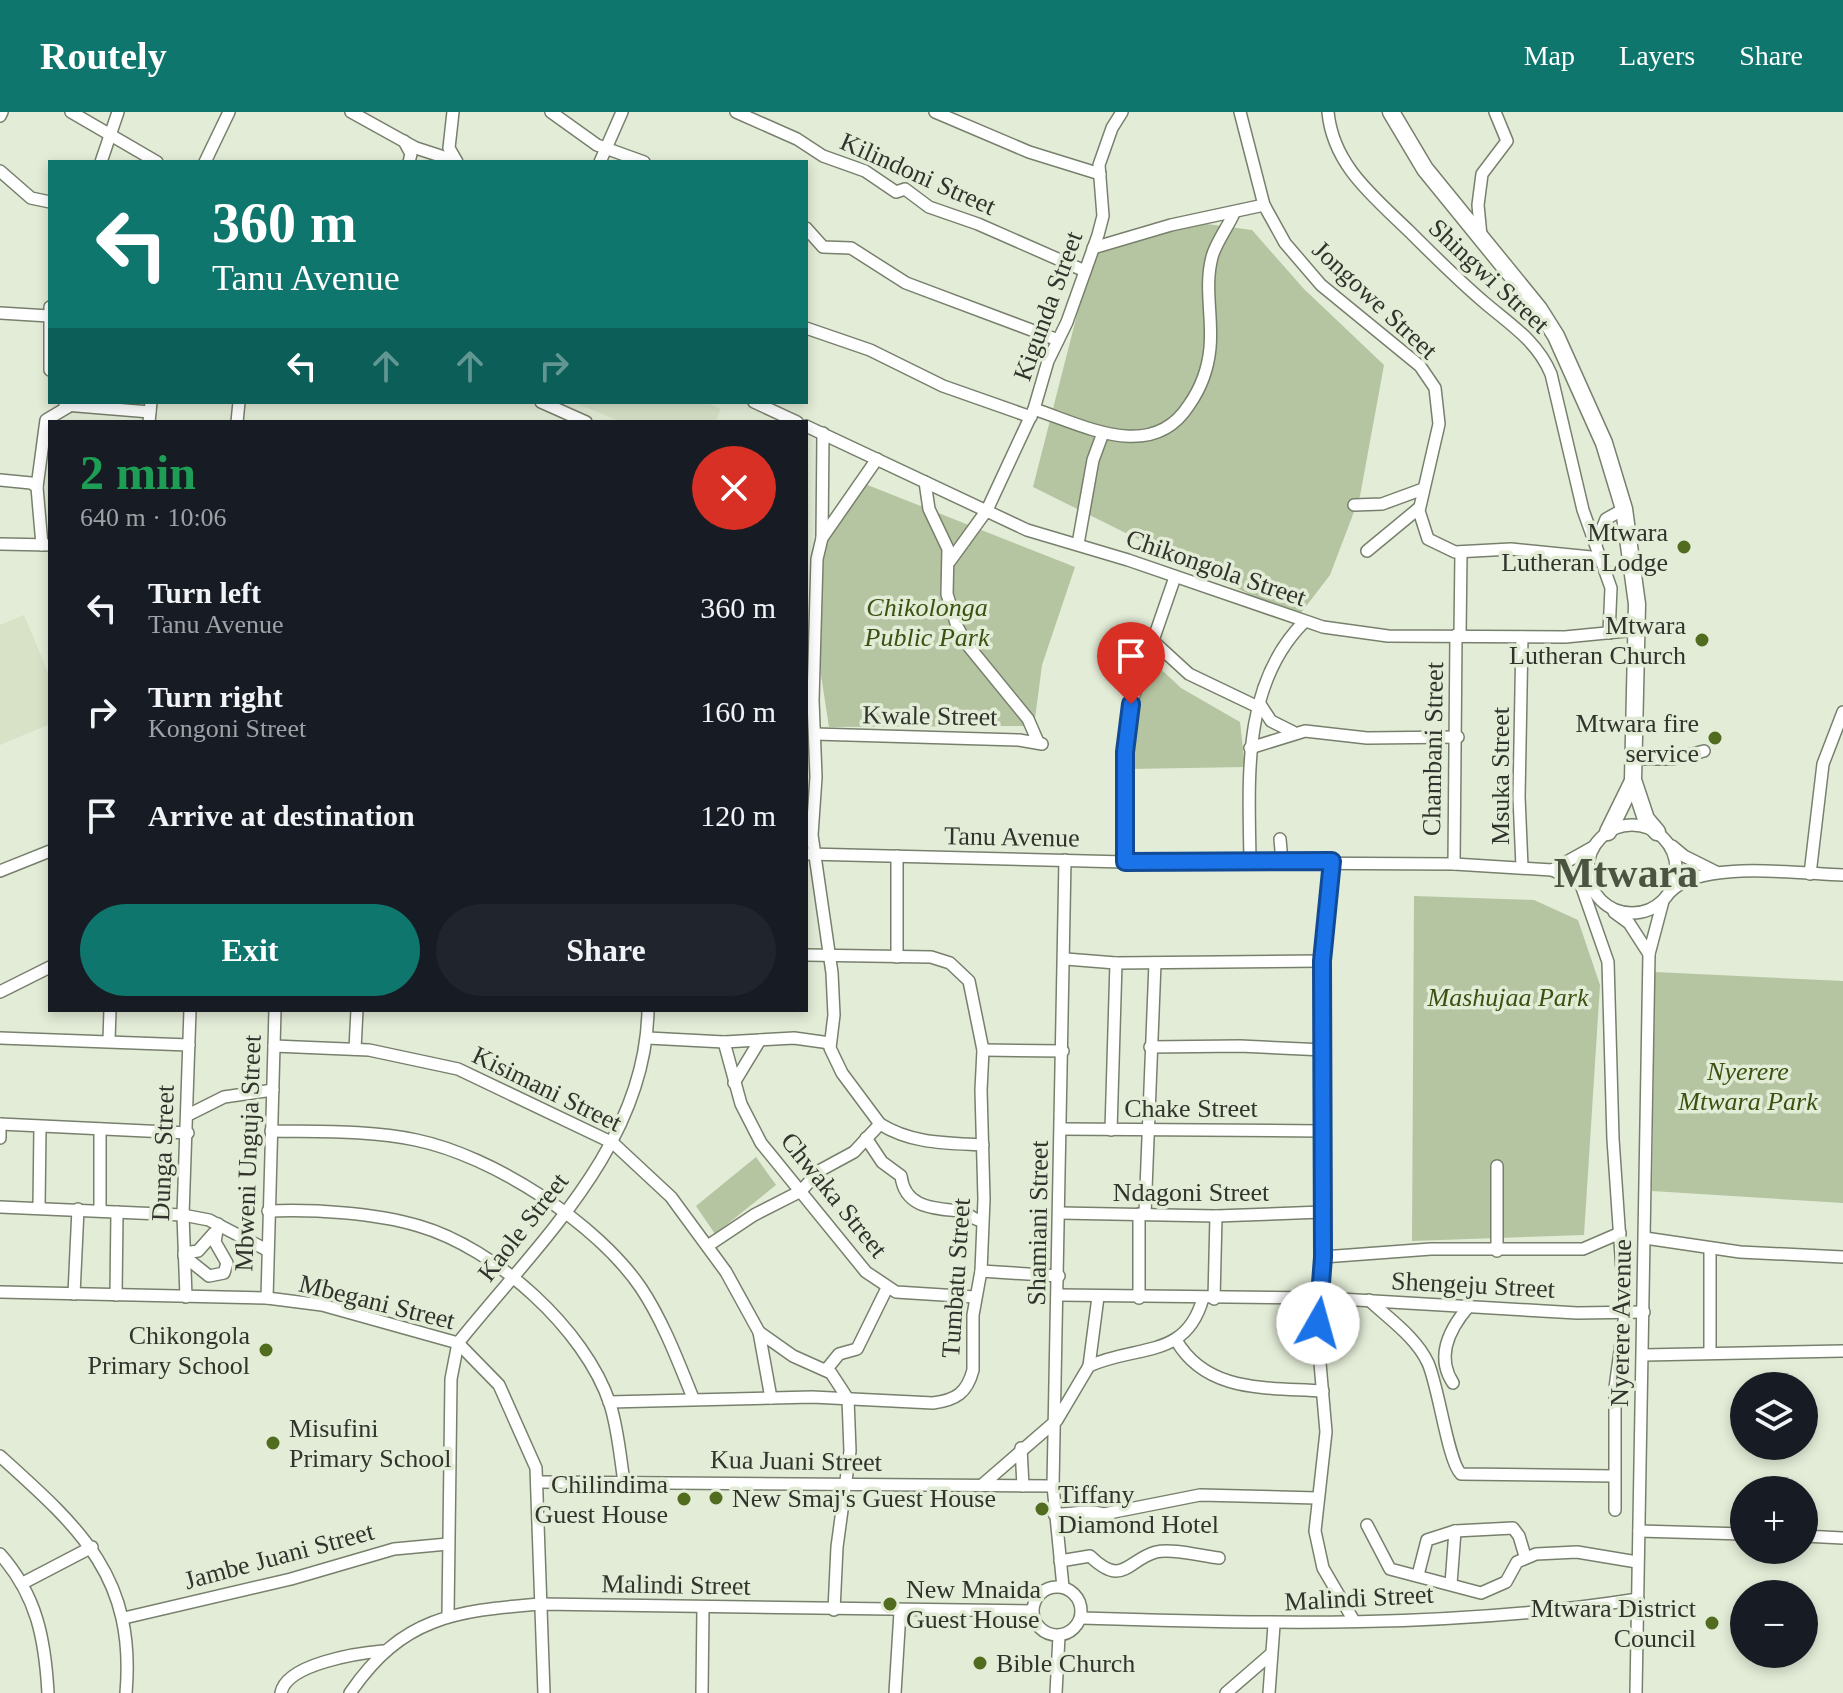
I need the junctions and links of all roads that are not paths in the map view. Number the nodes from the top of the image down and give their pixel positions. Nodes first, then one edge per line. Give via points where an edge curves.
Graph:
1 (71, 112) edge
2 (118, 112) edge
3 (229, 112) edge
4 (351, 112) edge
5 (453, 112) edge
6 (551, 112) edge
7 (622, 112) edge
8 (736, 112) edge
9 (935, 112) edge
10 (1122, 112) edge
11 (1240, 112) edge
12 (1328, 112) edge
13 (1391, 112) edge
14 (1495, 112) edge
15 (113, 135) junction
16 (404, 141) junction
17 (606, 148) junction
18 (102, 160) edge
19 (154, 160) edge
20 (206, 160) edge
21 (410, 160) edge
22 (452, 160) edge
23 (456, 160) edge
24 (601, 160) edge
25 (639, 160) edge
26 (0, 171) edge
27 (1100, 174) junction
28 (48, 202) edge
29 (1264, 205) junction
30 (1234, 213) junction
31 (808, 230) edge
32 (1482, 242) junction
33 (1093, 248) junction
34 (1085, 271) junction
35 (0, 313) edge
36 (48, 316) edge
37 (808, 329) edge
38 (1058, 340) junction
39 (64, 404) edge
40 (546, 404) edge
41 (763, 404) edge
42 (150, 412) edge
43 (1032, 413) junction
44 (582, 420) edge
45 (793, 420) edge
46 (808, 427) edge
47 (823, 433) junction
48 (1103, 433) junction
49 (877, 459) junction
50 (0, 480) edge
51 (925, 482) junction
52 (37, 487) junction
53 (1423, 489) junction
54 (1354, 505) dead end
55 (1419, 508) junction
56 (1624, 509) junction
57 (987, 510) junction
58 (822, 538) junction
59 (0, 544) edge
60 (1078, 544) junction
61 (1596, 544) junction
62 (46, 545) edge
63 (1367, 551) dead end
64 (1461, 552) junction
65 (1601, 558) junction
66 (950, 561) junction
67 (1175, 577) junction
68 (1304, 622) junction
69 (1637, 630) junction
70 (1609, 633) junction
71 (1458, 635) junction
72 (1522, 637) junction
73 (1120, 638) dead end
74 (810, 643) edge
75 (1152, 646) junction
76 (1259, 705) junction
77 (1841, 717) edge
78 (1297, 733) junction
79 (815, 734) junction
80 (1458, 737) junction
81 (1250, 748) junction
82 (1704, 751) dead end
83 (811, 753) edge
84 (1633, 759) junction
85 (1633, 780) junction
86 (1608, 832) junction
87 (1662, 836) junction
88 (1280, 839) dead end
89 (1594, 846) junction
90 (48, 852) edge
91 (809, 854) edge
92 (897, 856) junction
93 (1065, 860) junction
94 (1332, 861) junction
95 (1125, 862) junction
96 (1250, 862) junction
97 (1282, 862) junction
98 (1454, 864) junction
99 (1522, 867) junction
100 (1552, 870) junction
101 (0, 871) edge
102 (1716, 872) junction
103 (1810, 874) junction
104 (1843, 875) edge
105 (1586, 884) junction
106 (1666, 897) junction
107 (1608, 907) junction
108 (1649, 954) junction
109 (808, 955) edge
110 (829, 955) junction
111 (897, 957) junction
112 (1066, 959) junction
113 (1322, 961) junction
114 (1116, 963) junction
115 (1155, 963) junction
116 (48, 968) edge
117 (37, 974) junction
118 (48, 977) edge
119 (0, 992) edge
120 (110, 1012) edge
121 (190, 1012) edge
122 (275, 1012) edge
123 (357, 1012) edge
124 (648, 1012) edge
125 (0, 1038) edge
126 (648, 1038) junction
127 (109, 1040) junction
128 (760, 1040) junction
129 (724, 1042) junction
130 (830, 1043) junction
131 (189, 1045) junction
132 (274, 1046) junction
133 (1150, 1047) junction
134 (355, 1049) junction
135 (983, 1050) junction
136 (1324, 1050) junction
137 (1063, 1051) junction
138 (734, 1083) junction
139 (273, 1090) junction
140 (188, 1115) junction
141 (0, 1124) edge
142 (880, 1124) junction
143 (40, 1127) junction
144 (100, 1129) junction
145 (1062, 1129) junction
146 (1148, 1129) junction
147 (1111, 1130) junction
148 (271, 1131) junction
149 (1321, 1131) junction
150 (188, 1133) junction
151 (0, 1138) edge
152 (866, 1138) junction
153 (613, 1143) junction
154 (983, 1145) junction
155 (1497, 1166) dead end
156 (801, 1191) junction
157 (6, 1207) edge
158 (39, 1207) junction
159 (78, 1209) junction
160 (100, 1210) junction
161 (268, 1211) junction
162 (117, 1212) junction
163 (564, 1212) junction
164 (1322, 1212) junction
165 (1060, 1213) junction
166 (1142, 1214) junction
167 (0, 1215) edge
168 (183, 1215) junction
169 (1216, 1216) junction
170 (982, 1221) junction
171 (216, 1229) junction
172 (1620, 1233) junction
173 (1645, 1238) junction
174 (709, 1245) junction
175 (265, 1249) junction
176 (1710, 1249) junction
177 (1497, 1251) junction
178 (184, 1254) junction
179 (1323, 1257) junction
180 (1843, 1257) edge
181 (981, 1271) junction
182 (1059, 1276) junction
183 (511, 1278) junction
184 (887, 1288) junction
185 (1, 1291) edge
186 (74, 1294) junction
187 (116, 1295) junction
188 (1059, 1295) junction
189 (186, 1297) junction
190 (975, 1297) junction
191 (1098, 1297) junction
192 (267, 1298) junction
193 (1139, 1298) junction
194 (1208, 1298) junction
195 (1323, 1298) junction
196 (1369, 1300) junction
197 (1469, 1306) junction
198 (1644, 1312) junction
199 (1625, 1314) junction
200 (759, 1332) junction
201 (1176, 1340) junction
202 (458, 1343) junction
203 (1843, 1351) edge
204 (1710, 1353) junction
205 (1644, 1355) junction
206 (1089, 1366) junction
207 (826, 1370) junction
208 (1453, 1383) dead end
209 (1323, 1391) junction
210 (693, 1398) junction
211 (771, 1398) junction
212 (848, 1399) junction
213 (609, 1402) junction
214 (1057, 1420) junction
215 (1021, 1448) junction
216 (0, 1456) edge
217 (1613, 1476) junction
218 (538, 1482) junction
219 (624, 1482) junction
220 (845, 1484) junction
221 (982, 1485) junction
222 (1023, 1486) junction
223 (1053, 1486) junction
224 (1317, 1498) junction
225 (1615, 1510) dead end
226 (1054, 1514) junction
227 (1367, 1525) dead end
228 (1455, 1531) junction
229 (1639, 1531) junction
230 (1730, 1534) edge
231 (1818, 1537) edge
232 (1843, 1538) edge
233 (448, 1544) junction
234 (92, 1547) junction
235 (0, 1554) edge
236 (1525, 1556) junction
237 (1219, 1558) dead end
238 (1060, 1561) junction
239 (1637, 1562) junction
240 (1418, 1575) junction
241 (23, 1583) junction
242 (1451, 1584) junction
243 (1063, 1587) junction
244 (1638, 1599) junction
245 (540, 1604) junction
246 (703, 1608) junction
247 (834, 1610) junction
248 (1032, 1611) junction
249 (900, 1612) junction
250 (448, 1616) junction
251 (124, 1618) junction
252 (1081, 1618) junction
253 (1354, 1621) junction
254 (1274, 1625) junction
255 (1059, 1636) junction
256 (383, 1651) junction
257 (1271, 1654) junction
258 (48, 1693) edge
259 (126, 1693) edge
260 (281, 1693) edge
261 (350, 1693) edge
262 (544, 1693) edge
263 (702, 1693) edge
264 (895, 1693) edge
265 (1056, 1693) edge
266 (1226, 1693) edge
267 (1269, 1693) edge
268 (1636, 1693) edge

1 - 15 street
2 - 15 street
3 - 20 street
4 - 16 street
5 - 23 street via 449,148
6 - 17 street via 574,132
7 - 17 street
8 - 34 street, Kilindoni Street via 865,171 896,192 905,189 929,207
9 - 27 street via 1029,152
10 - 27 street, Kigunda Street via 1104,149
11 - 29 street, Jongowe Street
12 - 61 street, Shingwi Street via 1339,152 1366,190 1542,355
13 - 32 highway via 1425,169
14 - 32 street via 1507,141 1482,174
15 - 18 street
15 - 19 street
16 - 21 street
16 - 22 street
17 - 24 street
17 - 25 street
26 - 28 street via 31,198
27 - 33 street, Kigunda Street via 1103,216
29 - 30 street
29 - 53 street, Jongowe Street via 1302,266 1420,366 1435,388 1439,424
30 - 33 street
30 - 48 street via 1211,260 1210,347 1194,398 1177,423 1162,433
31 - 38 street via 823,247 851,248 906,283
32 - 56 highway via 1539,309 1568,358 1604,443
33 - 34 street, Kigunda Street
34 - 38 street, Kigunda Street
35 - 36 street
37 - 43 street via 870,350 943,386
38 - 43 street, Kigunda Street
39 - 42 street
39 - 52 street via 46,420
40 - 44 street
41 - 45 street
43 - 48 street
43 - 57 street, Kigunda Street
46 - 47 street, Chikongola Street
47 - 49 street, Chikongola Street
47 - 58 street
48 - 60 street
49 - 51 street, Chikongola Street
49 - 58 street
50 - 52 street
51 - 57 street, Chikongola Street
51 - 66 street via 929,509
52 - 62 street
53 - 54 street via 1382,504
53 - 55 street, Jongowe Street
55 - 63 street
55 - 64 street via 1428,539
56 - 61 street via 1606,519
56 - 69 highway
57 - 60 street, Chikongola Street via 1027,530
57 - 66 street, Kigunda Street
58 - 74 street
59 - 62 street
60 - 67 street, Chikongola Street
61 - 65 street, Shingwi Street
64 - 65 street via 1511,549
64 - 71 street, Chambani Street
65 - 70 street, Shingwi Street via 1611,588
66 - 79 street, Kwale Street via 947,594 957,626 1041,744
67 - 68 street, Chikongola Street
67 - 75 street
68 - 71 street, Chikongola Street via 1368,635
68 - 76 street via 1273,663
69 - 70 street, Chikongola Street
69 - 84 highway
70 - 72 street, Chikongola Street
71 - 72 street, Chikongola Street
71 - 80 street, Chambani Street
72 - 99 street, Msuka Street
73 - 75 street
74 - 79 street
75 - 76 street via 1189,674
75 - 95 street via 1126,735
76 - 78 street via 1277,727
76 - 81 street
77 - 103 street via 1823,764
78 - 80 street
78 - 81 street
79 - 83 street
80 - 98 street, Chambani Street
81 - 96 street
82 - 84 street via 1673,759
83 - 91 street
84 - 85 highway
85 - 86 highway
85 - 87 highway via 1646,819
86 - 87 street via 1624,825 1641,826
86 - 89 street
87 - 102 street via 1684,856
87 - 106 street via 1676,865
88 - 97 street
89 - 100 street
89 - 105 street
90 - 101 street
91 - 92 street, Tanu Avenue
91 - 110 street
92 - 93 street, Tanu Avenue
92 - 111 street
93 - 95 street, Tanu Avenue
93 - 112 street, Shamiani Street
94 - 97 street, Tanu Avenue
94 - 98 street, Tanu Avenue
94 - 113 street
95 - 96 street, Tanu Avenue
96 - 97 street, Tanu Avenue
98 - 99 street, Tanu Avenue
99 - 100 street, Tanu Avenue
100 - 105 street, Tanu Avenue
102 - 103 street
102 - 106 street via 1688,880
103 - 104 street
105 - 107 street
105 - 172 street via 1608,962
106 - 107 street via 1637,913
106 - 108 street, Nyerere Avenue
107 - 108 street via 1629,923
108 - 173 street, Nyerere Avenue
109 - 110 street, Tumbatu Street
110 - 111 street, Tumbatu Street
110 - 130 street via 834,1015
111 - 135 street, Tumbatu Street via 941,959 961,970 975,998
112 - 114 street
112 - 137 street, Shamiani Street
113 - 115 street
113 - 136 street
114 - 115 street
114 - 147 street
115 - 133 street
116 - 117 street
117 - 118 street
117 - 119 street
120 - 127 street
121 - 131 street, Dunga Street
122 - 132 street, Mbweni Unguja Street
123 - 134 street
124 - 126 street, Kaole Street
125 - 127 street
126 - 129 street
126 - 153 street, Kaole Street via 638,1085
127 - 131 street
128 - 129 street
128 - 130 street
128 - 138 street
129 - 138 street, Chwaka Street
130 - 142 street via 836,1063
131 - 140 street, Dunga Street
132 - 134 street, Kisimani Street
132 - 139 street, Mbweni Unguja Street
133 - 136 street
133 - 146 street
134 - 153 street, Kisimani Street via 473,1074
135 - 137 street
135 - 154 street, Tumbatu Street
136 - 149 street
137 - 145 street, Shamiani Street
138 - 156 street, Chwaka Street via 761,1143
139 - 140 street via 224,1097
139 - 148 street, Mbweni Unguja Street
140 - 150 street, Dunga Street
141 - 143 street
141 - 151 street
142 - 152 street
142 - 154 street via 923,1141
143 - 144 street
143 - 158 street
144 - 150 street
144 - 160 street
145 - 147 street, Chake Street
145 - 165 street, Shamiani Street
146 - 147 street, Chake Street
146 - 149 street, Chake Street
146 - 166 street
148 - 161 street, Mbweni Unguja Street
148 - 163 street via 423,1142 485,1165
149 - 164 street
150 - 168 street, Dunga Street
152 - 156 street via 854,1152 819,1171
152 - 170 street via 882,1162 901,1176 911,1200
153 - 163 street, Kaole Street
153 - 174 street, Kisimani Street via 658,1183
154 - 170 street, Tumbatu Street
155 - 177 street
156 - 174 street
156 - 184 street, Chwaka Street via 866,1272
157 - 158 street
157 - 167 street
158 - 159 street
159 - 160 street
159 - 186 street
160 - 162 street
161 - 175 street, Mbweni Unguja Street
161 - 183 street via 417,1225 469,1248
162 - 168 street
162 - 187 street
163 - 183 street, Kaole Street
163 - 210 street via 618,1260 643,1291
164 - 169 street, Ndagoni Street
164 - 179 street
165 - 166 street, Ndagoni Street
165 - 182 street, Shamiani Street
166 - 169 street, Ndagoni Street
166 - 193 street
168 - 171 street
168 - 178 street, Dunga Street
169 - 194 street
170 - 181 street, Tumbatu Street
171 - 175 street
171 - 178 street via 198,1251
171 - 178 street via 227,1263 224,1273 209,1276
172 - 177 street via 1583,1249
172 - 199 street
173 - 176 street
173 - 198 street, Nyerere Avenue
174 - 200 street, Kisimani Street
175 - 192 street, Mbweni Unguja Street
176 - 180 street
176 - 204 street
177 - 179 street via 1431,1249
178 - 189 street, Dunga Street
179 - 195 street
181 - 182 street
181 - 190 street, Tumbatu Street
182 - 188 street, Shamiani Street
183 - 202 street, Kaole Street
183 - 213 street via 568,1329
184 - 190 street, Chwaka Street via 925,1296
184 - 207 street via 857,1349 839,1354
185 - 186 street, Mbegani Street
186 - 187 street, Mbegani Street
187 - 189 street, Mbegani Street
188 - 191 street, Shengeju Street
188 - 214 street, Shamiani Street
189 - 192 street, Mbegani Street
190 - 212 street, Tumbatu Street via 973,1370 962,1394 933,1403
191 - 193 street, Shengeju Street
191 - 206 street
192 - 202 street, Mbegani Street via 322,1305
193 - 194 street, Shengeju Street
194 - 195 street, Shengeju Street
194 - 201 street via 1192,1327
195 - 196 street, Shengeju Street
195 - 209 street via 1318,1340
196 - 197 street, Shengeju Street
196 - 217 street via 1423,1353 1445,1414 1453,1464 1461,1474
197 - 199 street, Shengeju Street
197 - 208 street via 1446,1342 1446,1368
198 - 199 street, Shengeju Street
198 - 205 street, Nyerere Avenue
199 - 217 street via 1615,1388
200 - 207 street, Kisimani Street via 793,1356
200 - 211 street, Kisimani Street
201 - 206 street
201 - 209 street via 1194,1366 1225,1381
202 - 218 street, Mbegani Street via 499,1385 530,1449
202 - 233 street, Kaole Street via 451,1379
203 - 204 street
204 - 205 street
205 - 229 street, Nyerere Avenue
206 - 214 street
207 - 212 street, Kisimani Street
209 - 224 street via 1326,1432
210 - 211 street, Tumbatu Street
210 - 213 street, Tumbatu Street
211 - 212 street, Tumbatu Street
212 - 220 street
213 - 219 street
214 - 215 street
214 - 223 street, Shamiani Street
215 - 221 street
215 - 222 street
216 - 234 street
217 - 225 street
218 - 219 street, Kua Juani Street
218 - 245 street, Mbegani Street
219 - 220 street, Kua Juani Street
220 - 221 street, Kua Juani Street
220 - 247 street
221 - 222 street, Kua Juani Street
222 - 223 street, Kua Juani Street
223 - 226 street, Shamiani Street
224 - 226 street via 1200,1495 1104,1514
224 - 253 street via 1315,1531 1323,1568
226 - 238 street, Shamiani Street
227 - 240 street via 1385,1565
228 - 236 street via 1513,1528
228 - 240 street via 1427,1540
228 - 242 street
229 - 230 street
229 - 239 street, Nyerere Avenue
231 - 232 street
233 - 250 street, Kaole Street
233 - 251 street, Jambe Juani Street via 394,1549
234 - 241 street
234 - 251 street
235 - 241 street
236 - 239 street via 1577,1552
236 - 242 street via 1506,1582 1489,1591
237 - 238 street via 1156,1552 1125,1570 1101,1568 1090,1556
238 - 243 street, Shamiani Street
239 - 244 street, Nyerere Avenue
240 - 242 street
241 - 258 street via 43,1635
243 - 248 street via 1048,1588
243 - 252 street via 1081,1604
244 - 253 street, Malindi Street via 1542,1612
244 - 268 street, Nyerere Avenue
245 - 246 street, Malindi Street
245 - 250 street, Malindi Street
245 - 262 street, Mbegani Street
246 - 247 street, Malindi Street
246 - 263 street
247 - 249 street, Malindi Street
248 - 249 street, Malindi Street
248 - 255 street via 1036,1624
249 - 264 street
250 - 256 street, Malindi Street
251 - 259 street
252 - 254 street, Malindi Street
252 - 255 street via 1069,1633
253 - 254 street, Malindi Street
254 - 257 street
255 - 265 street
256 - 260 street via 325,1662 289,1680
256 - 261 street, Malindi Street
257 - 266 street
257 - 267 street

